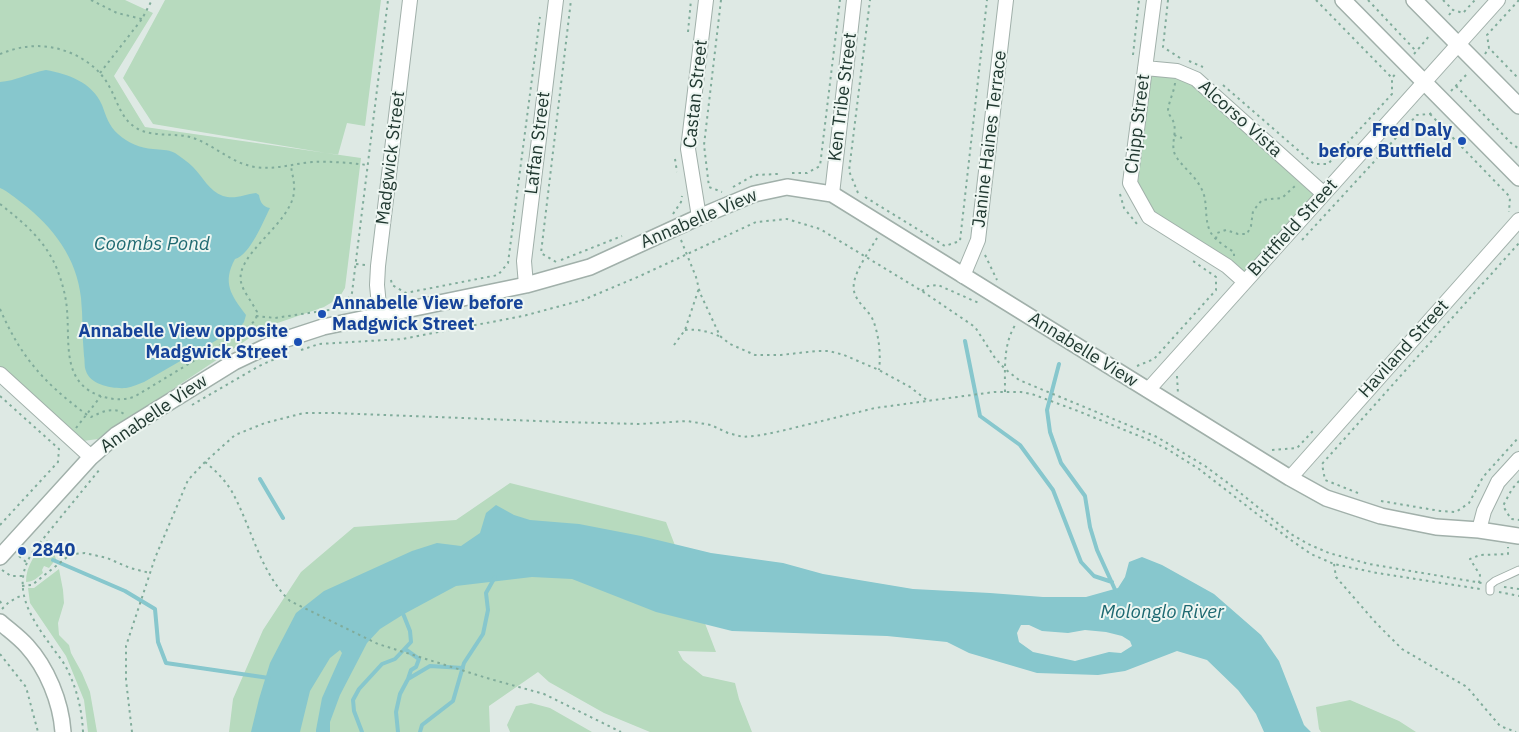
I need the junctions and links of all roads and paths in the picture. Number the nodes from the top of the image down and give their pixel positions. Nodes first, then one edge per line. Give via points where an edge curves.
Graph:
1 (91, 0) edge
2 (152, 0) edge
3 (388, 0) edge
4 (410, 0) edge
5 (556, 0) edge
6 (571, 0) edge
7 (706, 0) edge
8 (721, 0) edge
9 (840, 0) edge
10 (854, 0) edge
11 (870, 0) edge
12 (987, 0) edge
13 (1006, 0) edge
14 (1139, 0) edge
15 (1154, 0) edge
16 (1168, 0) edge
17 (1316, 0) edge
18 (1343, 0) edge
19 (1368, 0) edge
20 (1414, 0) edge
21 (1443, 0) edge
22 (1474, 0) edge
23 (1498, 0) edge
24 (1519, 0) edge
25 (541, 10) dead end
26 (1453, 10) junction
27 (142, 19) junction
28 (1439, 25) junction
29 (1458, 44) junction
30 (1489, 48) junction
31 (1416, 51) junction
32 (0, 54) edge
33 (1132, 56) dead end
34 (1406, 63) junction
35 (1476, 63) junction
36 (1145, 68) junction
37 (1204, 68) dead end
38 (100, 72) junction
39 (1392, 78) junction
40 (1519, 79) edge
41 (1218, 80) dead end
42 (1424, 82) junction
43 (1175, 85) dead end
44 (1456, 86) junction
45 (1442, 100) junction
46 (1519, 106) edge
47 (1430, 114) junction
48 (1174, 135) junction
49 (1182, 138) dead end
50 (1519, 150) edge
51 (368, 165) junction
52 (291, 166) junction
53 (789, 173) dead end
54 (781, 174) dead end
55 (1303, 176) junction
56 (1519, 178) edge
57 (731, 188) dead end
58 (723, 192) dead end
59 (1120, 192) dead end
60 (832, 194) junction
61 (1324, 194) junction
62 (0, 204) edge
63 (699, 217) junction
64 (1514, 217) edge
65 (1137, 224) dead end
66 (675, 228) junction
67 (628, 234) dead end
68 (1216, 239) junction
69 (1302, 240) dead end
70 (1519, 243) edge
71 (687, 253) junction
72 (985, 255) dead end
73 (866, 256) junction
74 (1192, 261) dead end
75 (1227, 266) junction
76 (391, 276) dead end
77 (963, 276) junction
78 (997, 280) dead end
79 (1245, 282) junction
80 (526, 286) junction
81 (699, 288) junction
82 (922, 291) junction
83 (982, 304) dead end
84 (0, 308) edge
85 (1024, 313) junction
86 (256, 316) junction
87 (380, 316) junction
88 (685, 330) junction
89 (720, 336) junction
90 (674, 345) dead end
91 (294, 352) dead end
92 (286, 354) dead end
93 (1154, 359) dead end
94 (1005, 369) junction
95 (880, 370) junction
96 (0, 374) edge
97 (1177, 376) dead end
98 (1148, 390) junction
99 (1005, 392) junction
100 (1178, 395) dead end
101 (0, 396) edge
102 (101, 396) junction
103 (928, 401) junction
104 (191, 406) dead end
105 (87, 415) junction
106 (125, 416) dead end
107 (1317, 426) dead end
108 (1519, 437) edge
109 (1273, 450) dead end
110 (1519, 459) edge
111 (96, 462) junction
112 (205, 462) junction
113 (1290, 478) junction
114 (1519, 481) edge
115 (1358, 493) dead end
116 (1374, 500) dead end
117 (1519, 520) edge
118 (0, 525) edge
119 (1479, 530) junction
120 (1519, 536) edge
121 (16, 553) dead end
122 (1508, 554) dead end
123 (0, 557) edge
124 (26, 562) junction
125 (1334, 564) junction
126 (0, 569) edge
127 (1519, 570) edge
128 (150, 573) junction
129 (22, 576) junction
130 (1478, 583) junction
131 (22, 586) junction
132 (1490, 588) junction
133 (1519, 590) edge
134 (23, 594) junction
135 (1519, 596) edge
136 (0, 601) edge
137 (0, 622) edge
138 (0, 654) edge
139 (38, 732) edge
140 (63, 732) edge
141 (83, 732) edge
142 (132, 732) edge
143 (621, 732) edge
144 (1516, 732) edge

1 - 27 path via 117,13
2 - 27 path
3 - 51 path
4 - 87 street, Madgwick Street via 378,266
5 - 80 street, Laffan Street via 524,261
6 - 67 path via 541,253 556,262
7 - 63 street, Castan Street via 688,149
8 - 58 path via 704,144 709,187
9 - 53 path via 820,166 807,173
10 - 60 street, Ken Tribe Street
11 - 12 path via 849,171 858,193 945,246 960,242
13 - 77 street, Janine Haines Terrace via 978,240
14 - 33 path
15 - 36 street, Chipp Street
16 - 37 path via 1163,47
17 - 39 path
18 - 34 street
19 - 31 path
20 - 28 street
21 - 26 path
22 - 26 path via 1463,13
23 - 29 street, Buttfield Street
24 - 30 path via 1487,35
25 - 76 path via 508,264 498,274 406,293 392,285
26 - 28 path
27 - 38 path
28 - 29 street
28 - 31 path
29 - 35 street
29 - 42 street, Buttfield Street
30 - 35 path
30 - 40 path
31 - 34 path
32 - 38 path via 26,47 57,48 78,56
34 - 39 path
34 - 42 street
35 - 44 path
35 - 46 street
36 - 55 street, Alcorso Vista via 1177,70 1196,79
36 - 75 street, Chipp Street via 1130,183 1149,217
38 - 52 path via 127,120 139,130 192,138 254,167
39 - 41 path via 1392,94 1328,164 1314,164
42 - 45 street
42 - 61 street, Buttfield Street
43 - 48 path via 1168,108
44 - 45 path
44 - 50 path
45 - 47 path
45 - 56 street
47 - 64 path via 1510,197
47 - 69 path via 1416,114
48 - 49 path
48 - 68 path via 1175,156 1202,188 1210,232
51 - 52 path via 324,162
51 - 86 path via 352,293 342,308 275,318
52 - 86 path via 294,192 290,205 240,272 241,284 257,312
54 - 57 path via 754,175
55 - 61 street, Alcorso Vista
55 - 68 path via 1282,198 1262,200 1253,211 1247,234 1226,230 1217,233
59 - 65 path via 1124,208
60 - 63 street, Annabelle View via 787,187 754,194
60 - 77 street, Annabelle View
61 - 79 street, Buttfield Street
62 - 102 path via 37,236 50,255 66,300 69,356 73,371 86,388
63 - 66 street, Annabelle View
64 - 113 street, Haviland Street
66 - 71 path
66 - 80 street, Annabelle View via 590,267
68 - 75 path via 1234,252 1234,258
70 - 115 path via 1322,464 1325,480
71 - 73 path via 756,222 788,218 820,229
71 - 81 path
71 - 91 path via 583,300 523,316 402,339 319,344
72 - 78 path
73 - 82 path
73 - 95 path via 856,276 854,291 873,321 880,351
74 - 93 path via 1216,277 1216,290
75 - 79 street, Chipp Street
77 - 85 street, Annabelle View
79 - 98 street, Buttfield Street
80 - 87 street, Annabelle View
81 - 88 path
81 - 89 path
82 - 83 path via 928,286 938,285
82 - 94 path via 975,327
84 - 105 path via 11,333 34,368
85 - 94 path via 1012,330
85 - 98 street, Annabelle View
86 - 102 path via 248,328 134,397 122,400
87 - 111 street, Annabelle View via 300,334 234,362 116,435
88 - 89 path via 706,330
88 - 90 path
89 - 95 path via 755,355 829,351
92 - 104 path
94 - 99 path
94 - 130 path via 1028,385 1165,442 1228,482 1291,534 1315,547 1352,560
95 - 103 path
96 - 111 street
97 - 100 path
98 - 113 street, Annabelle View
99 - 103 path
99 - 125 path via 1021,392 1050,400 1149,440 1199,469 1311,554
101 - 118 path via 59,448 58,462
102 - 105 path
103 - 112 path via 875,408 762,436 743,437 711,425 687,421 572,423 304,413 236,435
105 - 106 path via 91,417 109,409
107 - 109 path via 1298,448
108 - 116 path via 1483,477 1469,503 1456,512
110 - 119 street via 1498,482
111 - 123 street, Annabelle View
111 - 124 path
112 - 128 path via 188,480
112 - 143 path via 230,488 264,565 279,591 290,602 378,644 544,694
113 - 119 street, Annabelle View via 1326,498 1381,516 1436,527
114 - 117 path via 1503,506 1511,519
119 - 120 street, Annabelle View
121 - 124 path
122 - 130 path via 1480,555 1470,560 1480,575
124 - 129 path
125 - 132 path via 1376,573
125 - 144 path via 1336,577 1402,648 1467,687 1500,726
126 - 129 path via 11,576
127 - 132 lane via 1495,581
128 - 131 path via 107,558 85,553 71,554 32,585
128 - 142 path via 126,646
129 - 131 path
130 - 132 path
131 - 134 path
132 - 133 path
132 - 135 path
134 - 136 path via 3,607
134 - 141 path via 26,606 67,668 77,694
137 - 140 street via 27,646 48,676 57,699
138 - 139 path via 26,687

